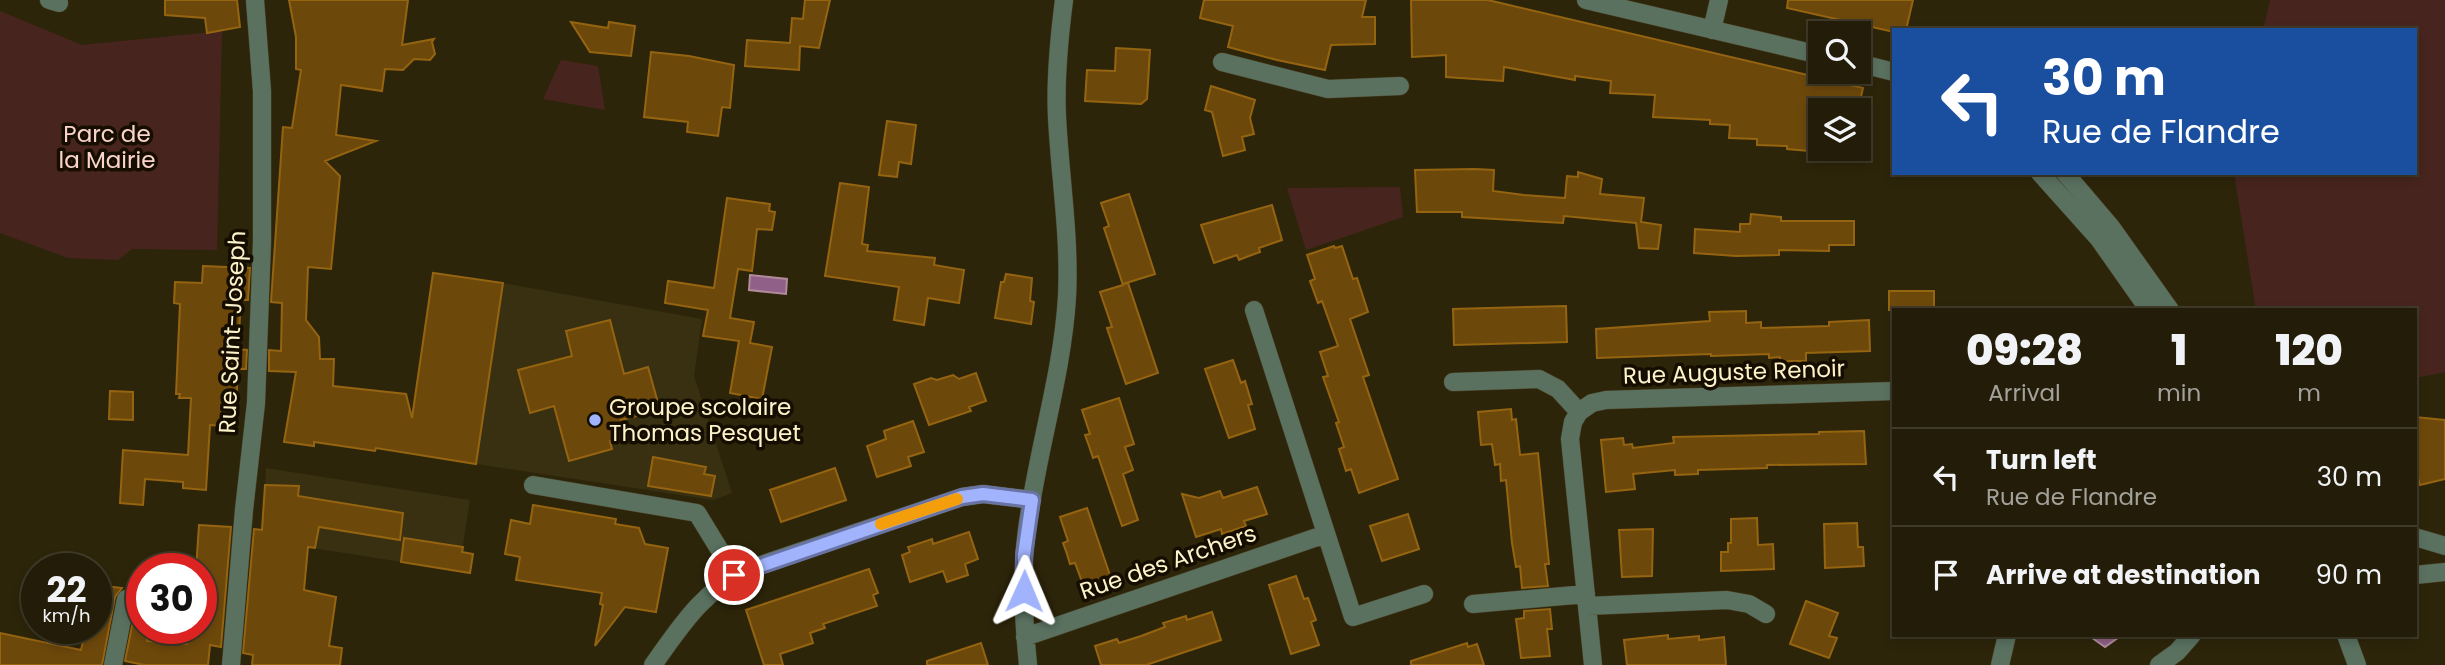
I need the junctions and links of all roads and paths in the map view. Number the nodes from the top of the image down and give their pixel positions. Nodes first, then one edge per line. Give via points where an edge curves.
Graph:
1 (255, 0) edge
2 (1064, 0) edge
3 (1586, 0) edge
4 (1720, 0) edge
5 (1712, 30) junction
6 (1808, 52) edge
7 (1222, 62) dead end
8 (1871, 66) edge
9 (1892, 72) edge
10 (1400, 86) dead end
11 (2042, 175) edge
12 (2067, 175) edge
13 (2148, 308) edge
14 (2169, 308) edge
15 (1254, 310) dead end
16 (1453, 382) dead end
17 (1892, 391) edge
18 (1579, 412) junction
19 (533, 485) dead end
20 (1032, 500) junction
21 (1326, 534) junction
22 (2417, 538) edge
23 (2445, 546) edge
24 (2445, 572) edge
25 (734, 575) junction
26 (2417, 575) edge
27 (1424, 594) dead end
28 (126, 599) dead end
29 (1586, 600) junction
30 (1473, 604) dead end
31 (1766, 614) dead end
32 (1025, 637) junction
33 (2006, 637) edge
34 (2190, 637) edge
35 (2347, 637) edge
36 (2357, 637) edge
37 (2167, 663) edge
38 (113, 665) edge
39 (232, 665) edge
40 (653, 665) edge
41 (1028, 665) edge
42 (1592, 665) edge
43 (1999, 665) edge
44 (2016, 665) edge
45 (2357, 665) edge

1 - 39 street, Rue Saint-Joseph via 262,90 256,403
2 - 20 street via 1057,97 1067,298 1059,368
3 - 5 street
4 - 5 street
5 - 6 street
7 - 10 street via 1328,89
8 - 9 street
11 - 13 street via 2099,239
12 - 14 street
15 - 21 street
16 - 18 street via 1544,380
17 - 18 street, Rue Auguste Renoir via 1606,400
18 - 29 street via 1570,439
19 - 25 street via 697,513
20 - 25 street via 983,494 962,497
20 - 32 street via 1024,555
21 - 27 street via 1353,617
21 - 32 street, Rue des Archers
22 - 23 street
24 - 26 street
25 - 40 street via 698,604
28 - 38 street
29 - 30 street
29 - 31 street via 1727,600 1749,604
29 - 42 street
32 - 41 street
33 - 43 street
34 - 37 street
35 - 45 street
36 - 45 street
43 - 44 street

